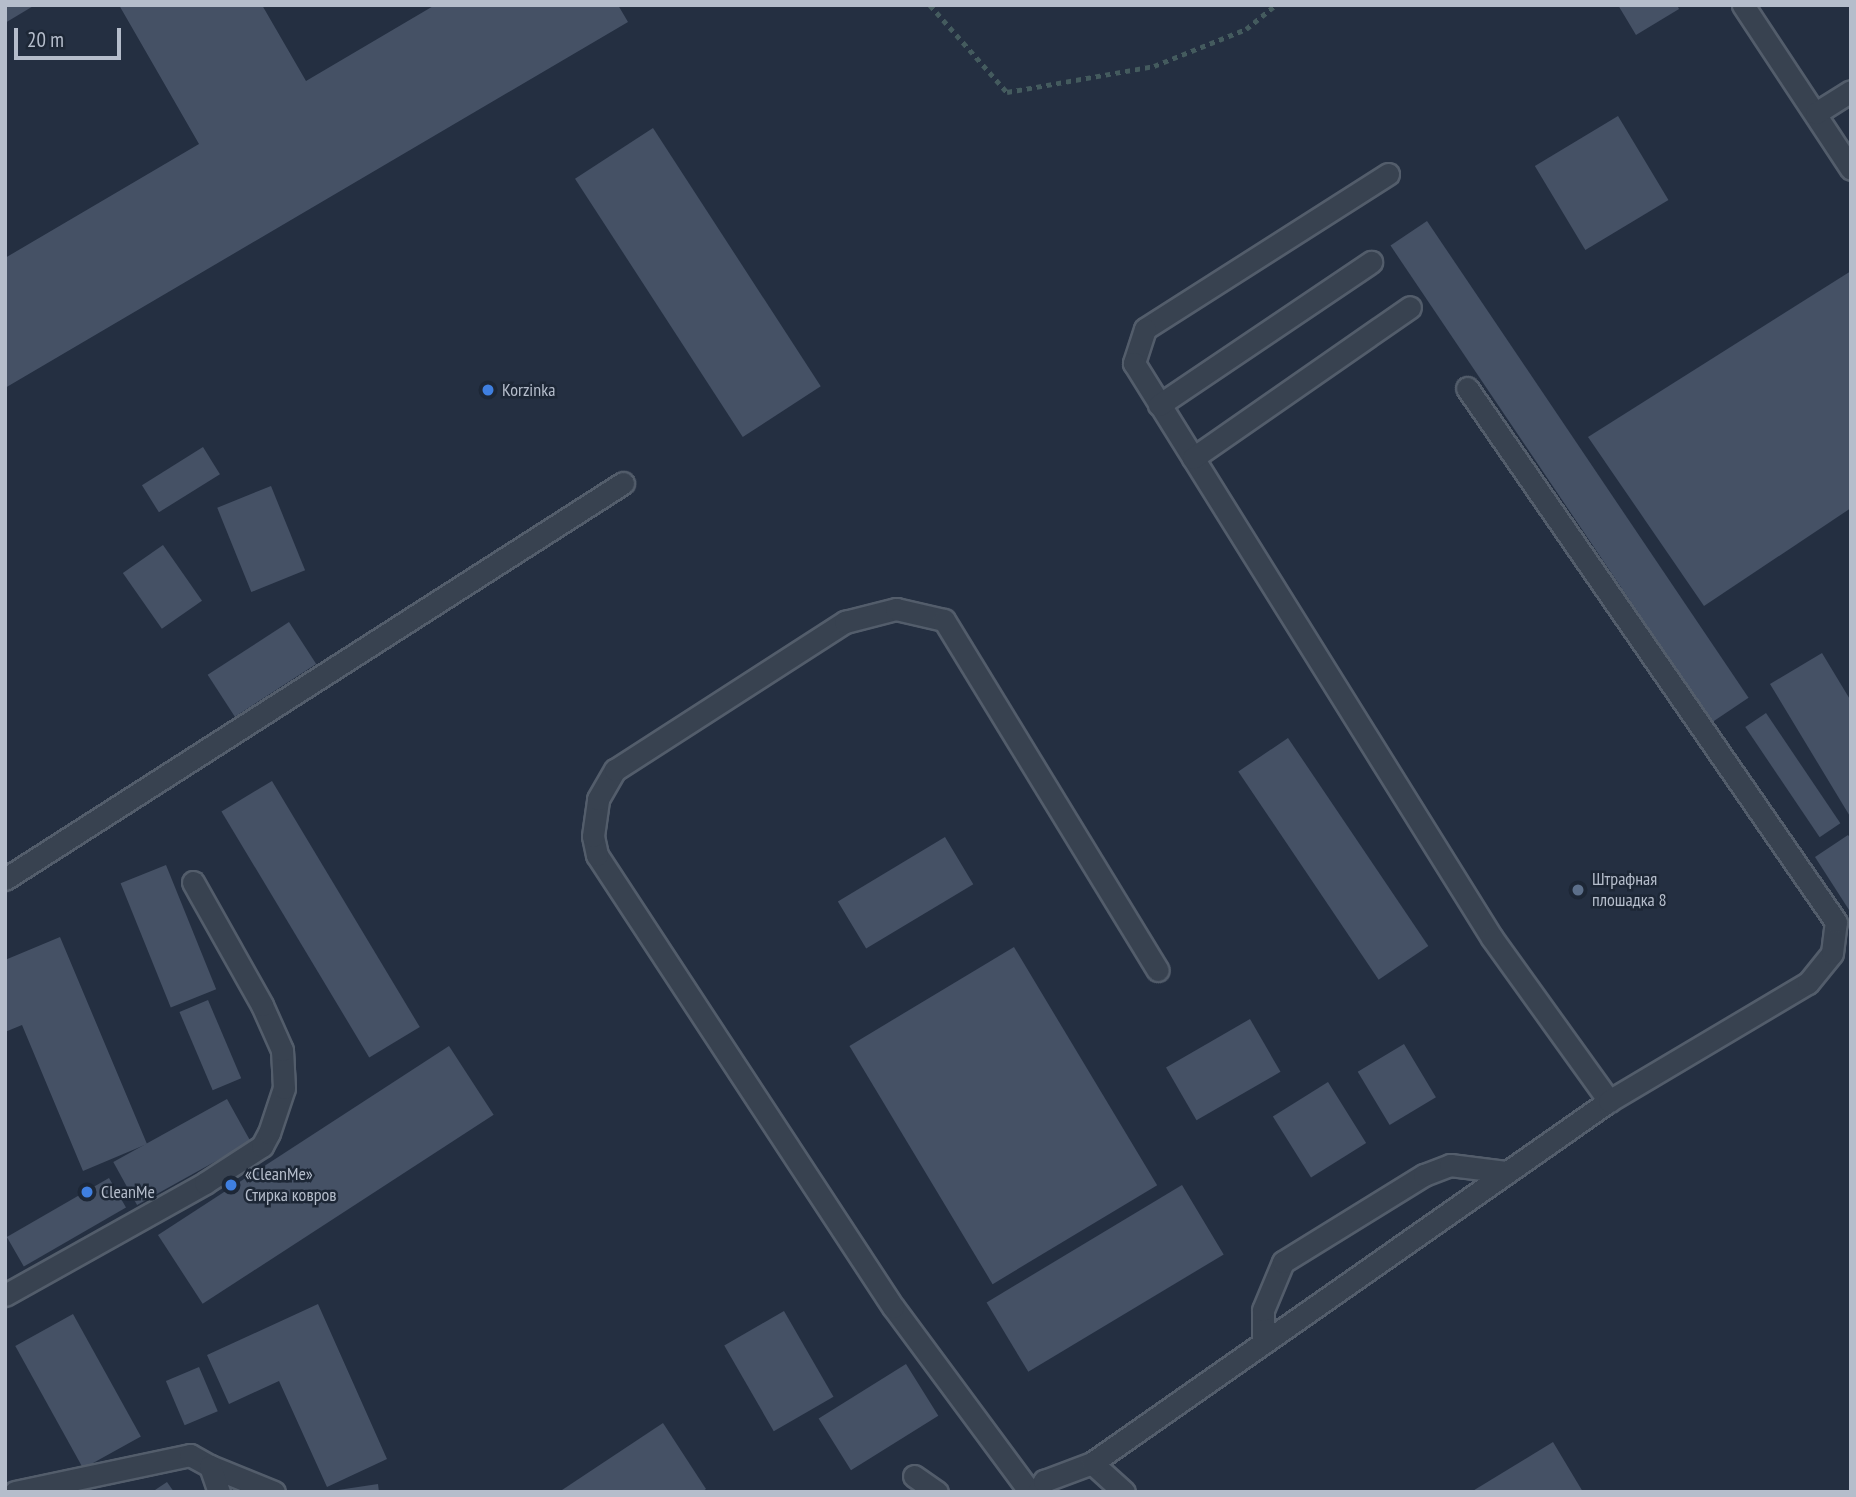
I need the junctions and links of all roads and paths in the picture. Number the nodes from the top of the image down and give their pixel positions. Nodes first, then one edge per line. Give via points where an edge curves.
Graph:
1 (930, 5) edge
2 (1062, 5) edge
3 (1080, 5) edge
4 (1276, 5) edge
5 (1743, 5) edge
6 (1851, 91) edge
7 (1816, 113) junction
8 (1851, 169) edge
9 (1388, 174) dead end
10 (1371, 262) dead end
11 (1410, 307) dead end
12 (1467, 388) dead end
13 (1159, 405) junction
14 (1193, 458) junction
15 (624, 483) dead end
16 (5, 879) edge
17 (193, 883) dead end
18 (1158, 970) dead end
19 (1609, 1101) junction
20 (1506, 1172) junction
21 (5, 1295) edge
22 (1263, 1343) junction
23 (1092, 1463) junction
24 (210, 1466) junction
25 (914, 1476) dead end
26 (15, 1492) edge
27 (219, 1492) edge
28 (274, 1492) edge
29 (937, 1492) edge
30 (1030, 1492) edge
31 (1038, 1492) edge
32 (1124, 1492) edge

1 - 4 path via 1007,92 1154,66 1246,29
2 - 3 path
5 - 7 lane
6 - 7 lane
7 - 8 lane via 1842,163
9 - 13 lane via 1145,329 1134,363
10 - 13 lane
11 - 14 lane
12 - 19 lane via 1836,922 1832,953 1808,983
13 - 14 lane
14 - 19 lane via 1492,938
15 - 16 lane
17 - 21 lane via 262,1005 282,1050 284,1088 269,1133 262,1146 205,1183
18 - 30 lane via 944,620 896,609 845,622 615,770 598,799 593,836 597,855 893,1307
19 - 20 lane
20 - 22 lane
20 - 22 lane via 1450,1166 1424,1175 1283,1262 1263,1310
22 - 23 lane
23 - 31 lane via 1044,1481
23 - 32 lane
24 - 26 lane via 190,1455
24 - 27 lane
24 - 28 lane
25 - 29 lane

